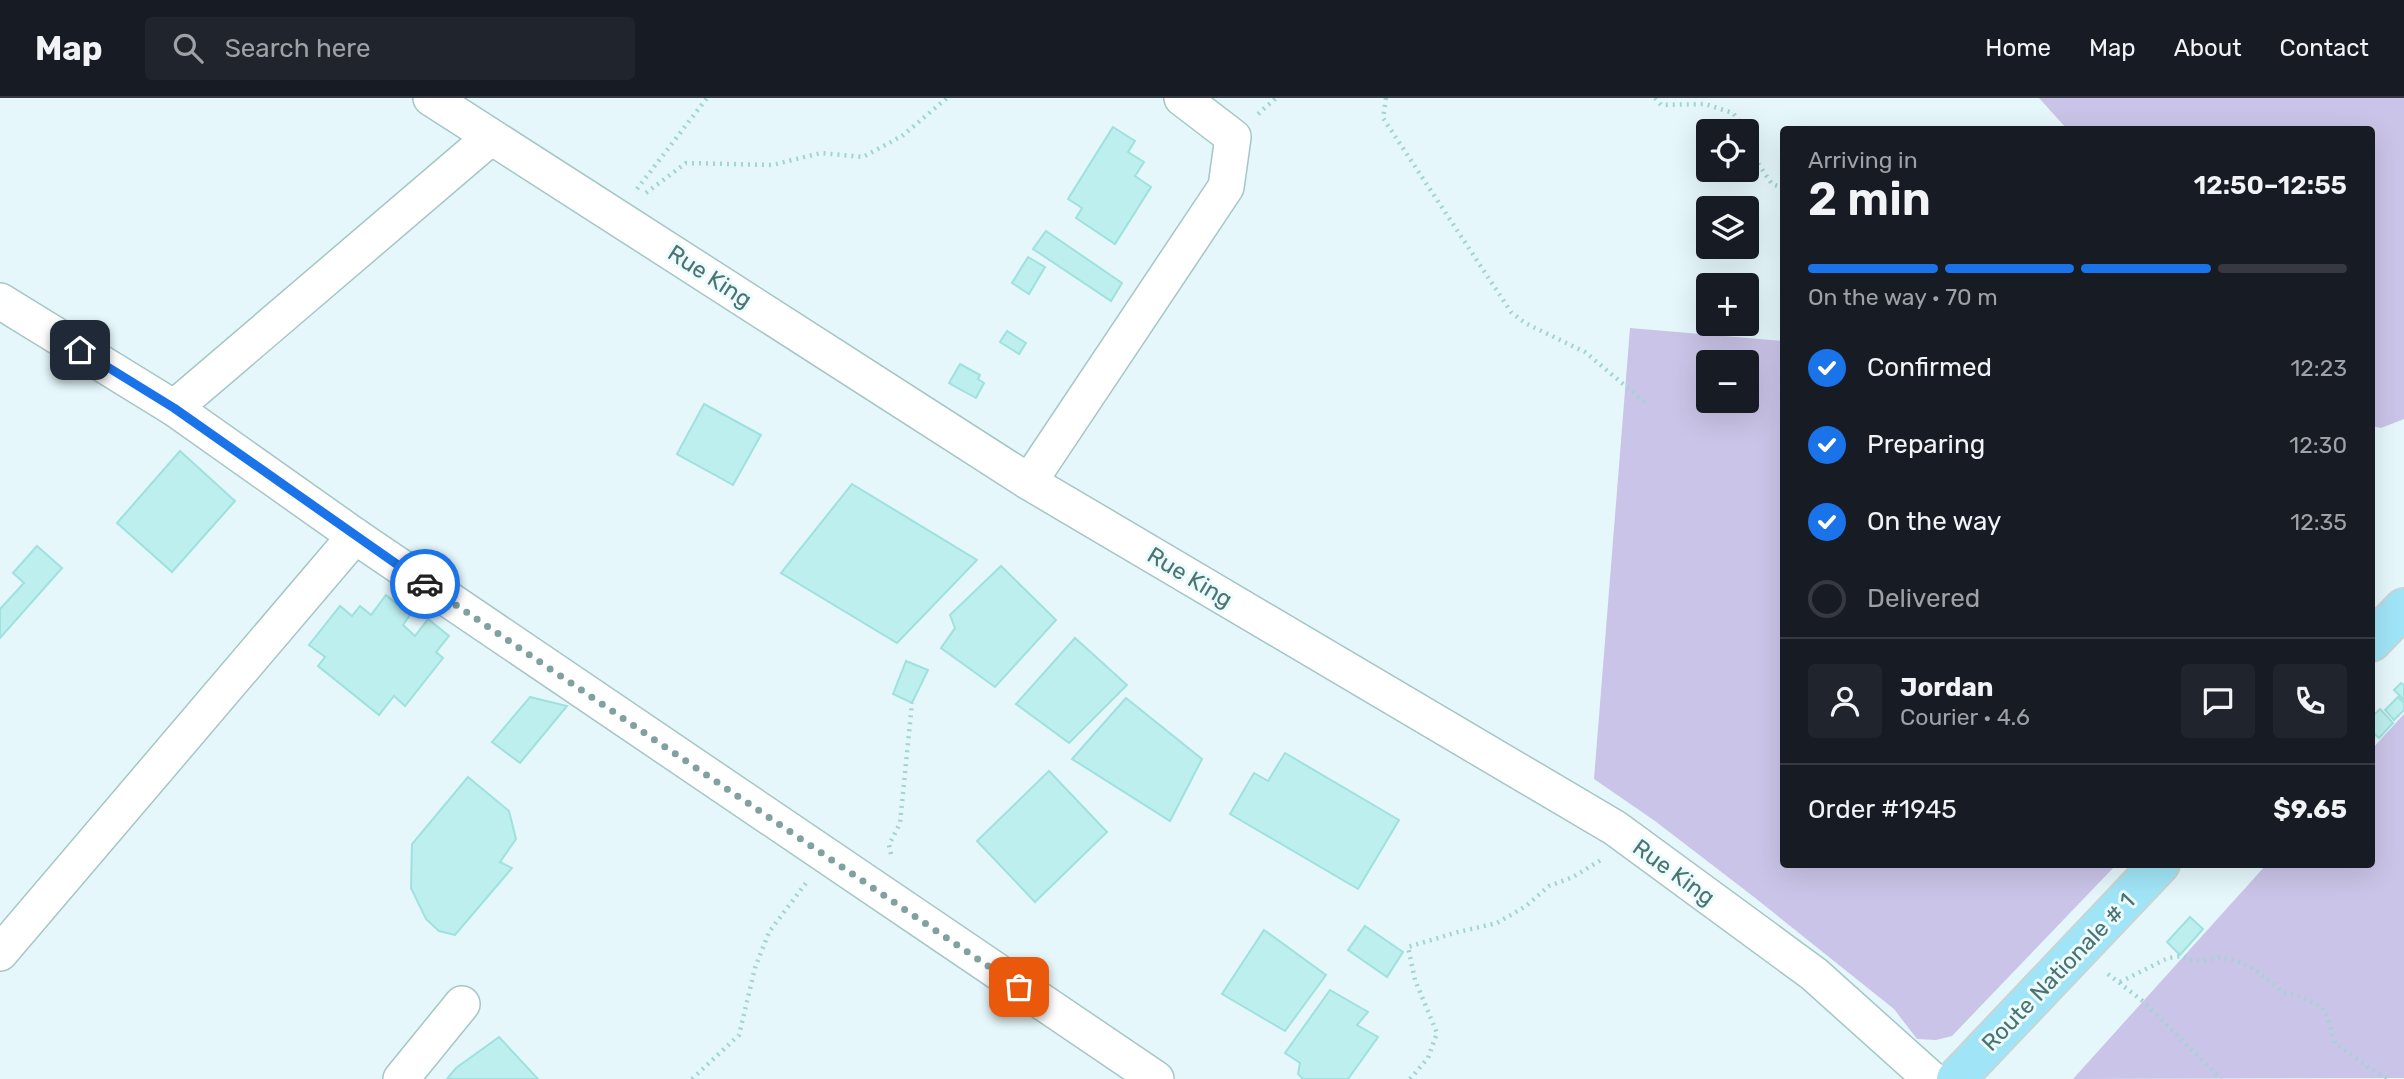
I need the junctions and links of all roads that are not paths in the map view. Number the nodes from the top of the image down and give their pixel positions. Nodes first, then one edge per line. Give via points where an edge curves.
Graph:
1 (431, 98) edge
2 (1182, 98) edge
3 (491, 137) junction
4 (3, 309) edge
5 (174, 408) junction
6 (1029, 482) junction
7 (355, 536) junction
8 (2404, 608) edge
9 (2375, 638) edge
10 (2156, 868) edge
11 (0, 953) edge
12 (463, 1004) dead end
13 (401, 1079) edge
14 (1156, 1079) edge
15 (1931, 1079) edge
16 (1956, 1079) edge

1 - 3 street, Rue King
2 - 6 street via 1233,137 1226,187
3 - 5 street
3 - 6 street, Rue King
4 - 5 street
5 - 7 street
6 - 15 street, Rue King via 1615,828 1814,974
7 - 11 street
7 - 14 street
8 - 9 main road
10 - 16 main road, Route Nationale # 1
12 - 13 street

